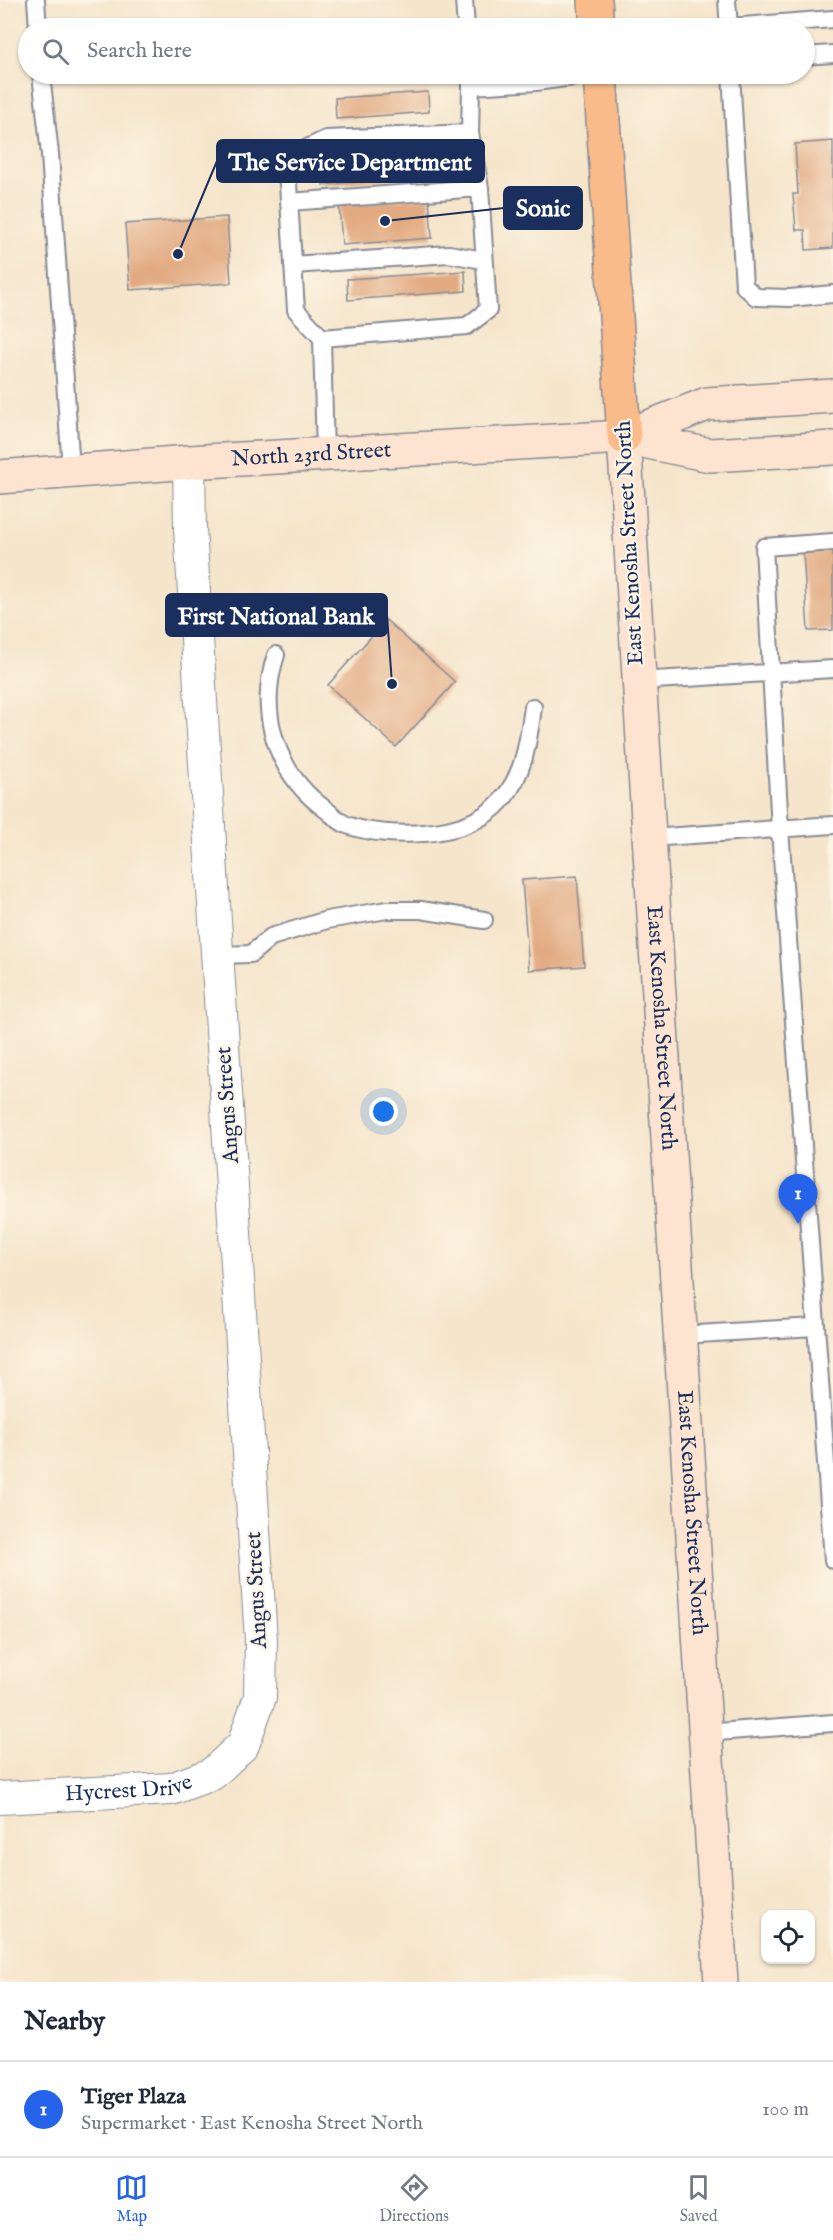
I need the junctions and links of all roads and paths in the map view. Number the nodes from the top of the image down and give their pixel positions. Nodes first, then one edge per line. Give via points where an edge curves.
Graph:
1 (36, 0) edge
2 (464, 0) edge
3 (595, 0) edge
4 (727, 0) edge
5 (37, 18) edge
6 (465, 18) edge
7 (596, 18) edge
8 (728, 18) edge
9 (833, 19) edge
10 (815, 21) edge
11 (833, 54) edge
12 (815, 55) edge
13 (42, 84) edge
14 (471, 84) edge
15 (601, 84) edge
16 (732, 84) edge
17 (470, 133) junction
18 (480, 188) junction
19 (290, 202) junction
20 (483, 260) junction
21 (293, 265) junction
22 (833, 294) edge
23 (322, 338) junction
24 (833, 396) edge
25 (624, 437) junction
26 (833, 447) edge
27 (325, 456) junction
28 (189, 462) junction
29 (72, 470) junction
30 (0, 477) edge
31 (833, 542) edge
32 (276, 655) dead end
33 (833, 669) edge
34 (770, 674) junction
35 (639, 681) junction
36 (533, 707) dead end
37 (833, 825) edge
38 (780, 829) junction
39 (650, 838) junction
40 (484, 920) dead end
41 (219, 955) junction
42 (815, 1327) junction
43 (681, 1335) junction
44 (833, 1560) edge
45 (833, 1723) edge
46 (705, 1733) junction
47 (243, 1745) joint
48 (0, 1798) edge
49 (721, 1982) edge

1 - 5 lane
2 - 6 lane
3 - 7 main road
4 - 8 lane
9 - 10 lane
11 - 12 lane
13 - 29 lane
14 - 17 lane
15 - 25 main road, East Kenosha Street North
16 - 22 lane via 744,286 756,297
17 - 18 lane
17 - 19 lane via 326,139 303,150 288,168
18 - 19 lane
18 - 20 lane
19 - 21 lane
20 - 21 lane via 449,254
20 - 23 lane via 488,310 467,326
21 - 23 lane via 296,310
23 - 27 lane
24 - 25 main road, North 23rd Street via 707,404
25 - 26 main road, North 23rd Street via 710,455
25 - 27 main road, North 23rd Street
25 - 35 main road, East Kenosha Street North
27 - 28 main road, North 23rd Street
28 - 29 main road, North 23rd Street
28 - 41 street, Angus Street via 190,529
29 - 30 main road, North 23rd Street
31 - 34 lane via 764,547
32 - 36 lane via 269,676 268,716 285,766 311,799 346,825 399,835 446,831 472,823 501,801 519,773 527,754
33 - 34 lane
34 - 35 lane
34 - 38 lane
35 - 39 main road, East Kenosha Street North
37 - 38 lane
38 - 39 lane
38 - 42 lane
39 - 43 main road, East Kenosha Street North
40 - 41 lane via 421,909 387,910 327,920 271,938 251,954
41 - 47 street, Angus Street via 261,1640 260,1697
42 - 43 lane
42 - 44 lane
43 - 46 main road, East Kenosha Street North
45 - 46 lane
46 - 49 main road, East Kenosha Street North
47 - 48 street, Hycrest Drive via 212,1774 171,1789

